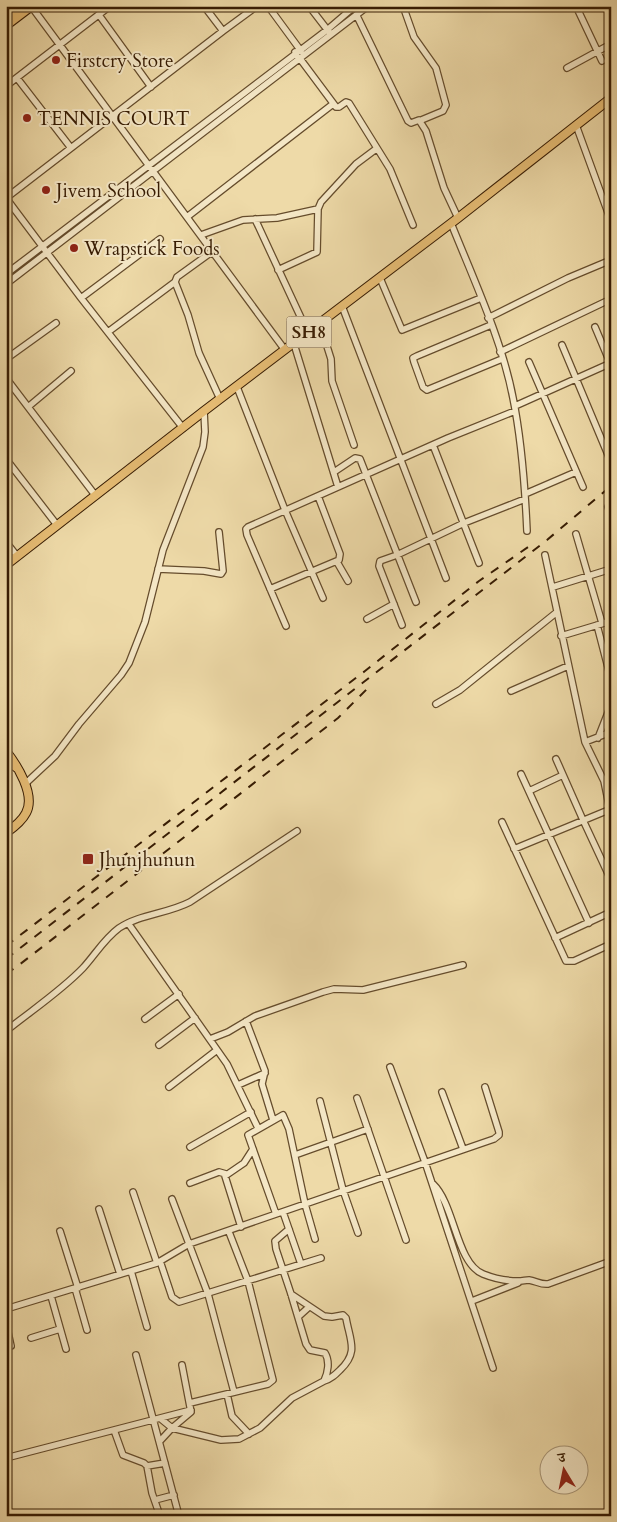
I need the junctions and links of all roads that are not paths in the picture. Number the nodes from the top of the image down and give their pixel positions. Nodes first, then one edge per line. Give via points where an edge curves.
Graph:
1 (18, 6) edge
2 (31, 6) edge
3 (110, 6) edge
4 (204, 6) edge
5 (257, 6) edge
6 (268, 6) edge
7 (309, 6) edge
8 (355, 6) edge
9 (368, 6) edge
10 (403, 6) edge
11 (576, 6) edge
12 (6, 15) edge
13 (99, 15) junction
14 (356, 16) junction
15 (6, 25) edge
16 (327, 30) junction
17 (223, 31) junction
18 (331, 36) junction
19 (611, 44) edge
20 (60, 45) junction
21 (298, 51) junction
22 (598, 51) junction
23 (303, 58) junction
24 (602, 60) dead end
25 (566, 68) dead end
26 (17, 78) junction
27 (6, 86) edge
28 (151, 87) junction
29 (611, 98) edge
30 (333, 104) junction
31 (112, 116) junction
32 (419, 121) junction
33 (576, 125) junction
34 (71, 148) junction
35 (376, 149) junction
36 (148, 165) junction
37 (153, 171) junction
38 (318, 209) junction
39 (188, 217) junction
40 (255, 219) junction
41 (454, 220) junction
42 (611, 221) edge
43 (413, 225) dead end
44 (201, 235) junction
45 (160, 239) dead end
46 (42, 245) junction
47 (213, 251) junction
48 (48, 252) junction
49 (611, 260) edge
50 (278, 270) junction
51 (6, 274) edge
52 (380, 278) junction
53 (175, 282) junction
54 (6, 284) edge
55 (81, 298) junction
56 (481, 298) junction
57 (611, 299) edge
58 (342, 306) junction
59 (488, 318) junction
60 (56, 323) dead end
61 (320, 324) junction
62 (491, 325) junction
63 (595, 327) dead end
64 (108, 332) junction
65 (308, 333) junction
66 (294, 344) junction
67 (562, 345) dead end
68 (285, 350) junction
69 (500, 352) junction
70 (6, 359) edge
71 (502, 359) junction
72 (529, 362) dead end
73 (611, 364) edge
74 (72, 371) dead end
75 (6, 378) edge
76 (576, 378) junction
77 (237, 386) junction
78 (543, 393) junction
79 (220, 399) junction
80 (28, 407) junction
81 (515, 409) junction
82 (204, 411) junction
83 (183, 428) junction
84 (433, 444) junction
85 (354, 445) dead end
86 (6, 459) edge
87 (400, 459) junction
88 (611, 462) edge
89 (334, 472) junction
90 (576, 472) junction
91 (366, 475) junction
92 (338, 487) junction
93 (583, 487) dead end
94 (95, 495) junction
95 (318, 496) junction
96 (525, 496) junction
97 (608, 507) dead end
98 (285, 510) junction
99 (611, 515) edge
100 (464, 523) junction
101 (57, 525) junction
102 (527, 531) dead end
103 (219, 532) dead end
104 (576, 534) dead end
105 (431, 540) junction
106 (6, 542) edge
107 (397, 555) junction
108 (545, 555) dead end
109 (17, 556) junction
110 (338, 562) junction
111 (479, 563) dead end
112 (6, 564) edge
113 (158, 569) junction
114 (611, 569) edge
115 (312, 572) junction
116 (588, 576) junction
117 (446, 578) dead end
118 (348, 581) dead end
119 (553, 587) junction
120 (270, 589) junction
121 (323, 598) dead end
122 (416, 602) dead end
123 (394, 604) junction
124 (557, 612) junction
125 (367, 619) dead end
126 (611, 620) edge
127 (600, 624) junction
128 (402, 625) dead end
129 (286, 626) dead end
130 (561, 636) junction
131 (568, 666) junction
132 (611, 679) edge
133 (511, 691) dead end
134 (436, 704) dead end
135 (611, 705) edge
136 (611, 732) edge
137 (598, 738) junction
138 (585, 742) junction
139 (6, 751) edge
140 (556, 759) dead end
141 (6, 760) edge
142 (17, 768) junction
143 (521, 774) dead end
144 (563, 775) junction
145 (25, 784) junction
146 (528, 791) junction
147 (610, 812) edge
148 (582, 820) junction
149 (502, 822) dead end
150 (298, 831) dead end
151 (6, 833) edge
152 (548, 834) junction
153 (514, 849) junction
154 (611, 880) edge
155 (611, 912) edge
156 (128, 923) junction
157 (589, 923) junction
158 (555, 938) junction
159 (611, 944) edge
160 (463, 965) dead end
161 (179, 994) junction
162 (195, 1018) junction
163 (145, 1019) dead end
164 (246, 1020) junction
165 (6, 1031) edge
166 (210, 1039) junction
167 (159, 1045) dead end
168 (217, 1050) junction
169 (390, 1067) dead end
170 (265, 1073) junction
171 (238, 1085) junction
172 (169, 1087) dead end
173 (485, 1087) dead end
174 (442, 1092) dead end
175 (357, 1098) dead end
176 (320, 1101) dead end
177 (251, 1112) junction
178 (273, 1120) junction
179 (258, 1128) junction
180 (368, 1129) junction
181 (330, 1142) junction
182 (190, 1148) dead end
183 (253, 1149) junction
184 (463, 1149) junction
185 (295, 1155) junction
186 (425, 1162) junction
187 (226, 1174) junction
188 (384, 1176) junction
189 (190, 1183) dead end
190 (431, 1183) junction
191 (343, 1190) junction
192 (133, 1192) dead end
193 (172, 1199) dead end
194 (305, 1204) junction
195 (99, 1209) dead end
196 (449, 1210) junction
197 (283, 1212) junction
198 (276, 1214) junction
199 (446, 1226) junction
200 (242, 1227) junction
201 (289, 1229) junction
202 (60, 1231) dead end
203 (229, 1232) junction
204 (358, 1232) dead end
205 (315, 1239) dead end
206 (406, 1240) dead end
207 (189, 1244) junction
208 (321, 1258) dead end
209 (611, 1261) edge
210 (158, 1262) junction
211 (470, 1262) junction
212 (301, 1264) junction
213 (460, 1267) junction
214 (282, 1269) junction
215 (131, 1271) junction
216 (120, 1274) junction
217 (491, 1276) junction
218 (524, 1280) junction
219 (248, 1281) junction
220 (76, 1288) junction
221 (505, 1288) junction
222 (208, 1294) junction
223 (292, 1294) junction
224 (51, 1296) junction
225 (472, 1301) junction
226 (309, 1307) junction
227 (6, 1308) edge
228 (298, 1317) junction
229 (6, 1323) edge
230 (147, 1327) dead end
231 (60, 1329) junction
232 (87, 1330) dead end
233 (31, 1338) dead end
234 (11, 1346) dead end
235 (66, 1349) dead end
236 (136, 1355) dead end
237 (182, 1365) dead end
238 (494, 1368) dead end
239 (324, 1381) junction
240 (234, 1392) junction
241 (227, 1394) junction
242 (190, 1403) junction
243 (191, 1410) junction
244 (158, 1419) junction
245 (172, 1428) junction
246 (114, 1430) junction
247 (249, 1434) junction
248 (160, 1441) junction
249 (6, 1458) edge
250 (165, 1463) junction
251 (148, 1466) junction
252 (174, 1495) junction
253 (154, 1500) junction
254 (160, 1516) edge
255 (179, 1516) edge

1 - 12 highway
2 - 15 highway
2 - 20 street
3 - 13 street
4 - 17 street
5 - 17 street
6 - 21 street
7 - 16 street
8 - 16 street
9 - 14 street
10 - 32 street via 417,42 436,68 446,105 443,111
11 - 22 street
13 - 20 street
13 - 28 street
14 - 18 street
14 - 32 street via 408,121
16 - 18 street
16 - 21 street
17 - 28 street
18 - 23 street
19 - 22 street
20 - 26 street
20 - 31 street
21 - 23 street
21 - 36 street
22 - 24 street
22 - 25 street
23 - 30 street
23 - 37 street
26 - 27 street
26 - 34 street
28 - 31 street
29 - 33 main road, SH8
30 - 35 street via 338,108 348,103
30 - 39 street
31 - 34 street
31 - 36 street
32 - 41 street via 428,135
33 - 41 main road, SH8
33 - 42 street
34 - 46 street via 6,198
35 - 38 street via 347,173
35 - 43 street via 390,169
36 - 37 street
36 - 46 street
37 - 39 street
37 - 48 street
38 - 40 street
38 - 50 street via 317,252
39 - 44 street
40 - 44 street
40 - 50 street
41 - 52 main road, SH8
41 - 56 street
44 - 47 street
45 - 55 street
46 - 48 street
46 - 51 street
47 - 53 street via 177,277
47 - 68 street
48 - 54 street
48 - 55 street
49 - 59 street
50 - 65 street
52 - 56 street via 402,330
52 - 58 main road, SH8
53 - 64 street
53 - 79 street via 205,369
55 - 64 street
56 - 59 street
57 - 69 street
58 - 61 main road, SH8
58 - 87 street
59 - 62 street
60 - 70 street
61 - 65 main road, SH8
61 - 85 street via 331,359 332,381
62 - 69 street
62 - 71 street via 417,356 414,362 427,390
63 - 73 street
64 - 83 street
65 - 66 main road, SH8
66 - 68 main road, SH8
66 - 89 street
67 - 76 street
68 - 77 main road, SH8
69 - 71 street
71 - 81 street
72 - 78 street
73 - 76 street
74 - 80 street
75 - 80 street
76 - 78 street
76 - 88 street
77 - 79 main road, SH8
77 - 98 street
78 - 81 street
78 - 90 street
79 - 82 main road, SH8
80 - 94 street
81 - 84 street
81 - 96 street
82 - 83 main road, SH8
82 - 113 street via 203,447
83 - 94 main road, SH8
84 - 87 street
84 - 100 street
86 - 101 street
87 - 91 street
87 - 105 street
89 - 91 street via 358,458
89 - 92 street
90 - 93 street
90 - 96 street
91 - 92 street
91 - 107 street
92 - 95 street
94 - 101 main road, SH8
95 - 98 street
95 - 110 street via 340,554
96 - 100 street
96 - 102 street
97 - 99 street
98 - 115 street
98 - 120 street via 246,529
100 - 105 street
100 - 111 street
101 - 109 main road, SH8
103 - 113 street via 221,574
104 - 116 street
105 - 107 street
105 - 117 street
106 - 109 street
107 - 122 street
107 - 123 street via 378,564
108 - 119 street
109 - 112 main road, SH8
110 - 115 street
110 - 118 street
113 - 145 street via 145,622 129,663 55,756
114 - 116 street
115 - 120 street
115 - 121 street
116 - 119 street
116 - 127 street
119 - 124 street
120 - 129 street
123 - 125 street
123 - 128 street
124 - 130 street
124 - 134 street via 460,690
126 - 127 street
127 - 130 street
127 - 132 street
130 - 131 street
131 - 133 street
131 - 138 street
135 - 137 street
136 - 137 street
137 - 138 street
138 - 147 street via 604,782
139 - 142 main road
140 - 144 street
141 - 142 main road
142 - 145 main road
143 - 146 street
144 - 146 street
144 - 148 street
145 - 151 main road via 29,803 27,813
146 - 152 street
147 - 148 street
148 - 152 street
148 - 154 street
149 - 153 street
150 - 156 street via 190,902
152 - 153 street
152 - 157 street
153 - 158 street
155 - 157 street
156 - 161 street
156 - 165 street via 108,938 76,975
157 - 158 street
158 - 159 street via 568,962
160 - 164 street via 363,990 330,990
161 - 162 street
161 - 163 street
162 - 166 street
162 - 167 street
164 - 166 street
164 - 170 street
166 - 168 street
168 - 171 street
168 - 172 street
169 - 186 street
170 - 171 street
170 - 178 street via 262,1084
171 - 177 street
173 - 184 street via 499,1135
174 - 184 street
175 - 180 street
176 - 181 street
177 - 179 street
177 - 182 street
178 - 179 street
178 - 185 street via 285,1117
179 - 183 street via 248,1135
180 - 181 street
180 - 188 street
181 - 185 street
181 - 191 street
183 - 187 street via 244,1163
183 - 198 street
184 - 186 street
185 - 194 street
186 - 188 street
186 - 190 street
187 - 189 street via 219,1172
187 - 200 street
188 - 191 street
188 - 206 street
190 - 196 street via 440,1191
190 - 199 street
191 - 194 street
191 - 204 street
192 - 210 street
193 - 207 street
194 - 197 street
194 - 205 street
195 - 216 street
196 - 199 street
196 - 211 street via 462,1249
197 - 198 street
197 - 201 street
198 - 200 street
199 - 213 street
200 - 203 street
201 - 212 street
201 - 214 street via 275,1241
202 - 220 street
203 - 207 street
203 - 219 street
207 - 210 street
207 - 222 street
208 - 212 street
209 - 218 street via 548,1284
210 - 215 street
210 - 222 street via 176,1301
211 - 213 street
211 - 217 street via 476,1270
212 - 214 street
213 - 225 street
214 - 219 street
214 - 223 street
215 - 216 street
215 - 230 street
216 - 220 street
217 - 218 street
217 - 221 street
218 - 221 street
219 - 222 street
219 - 240 street via 273,1380
220 - 224 street
220 - 232 street
221 - 225 street
222 - 240 street
223 - 226 street
223 - 228 street
224 - 227 street
224 - 231 street
225 - 238 street
226 - 228 street
226 - 239 street via 328,1317 344,1316 352,1349 346,1365 334,1377
228 - 239 street via 307,1348 327,1357
229 - 234 street
231 - 233 street
231 - 235 street
236 - 244 street
237 - 242 street
239 - 247 street via 292,1398
240 - 241 street
241 - 242 street
241 - 247 street via 232,1416
242 - 243 street
243 - 244 street
243 - 245 street
244 - 245 street
244 - 246 street
244 - 248 street
245 - 247 street via 231,1441
245 - 248 street
246 - 249 street
246 - 251 street via 122,1455
248 - 250 street
250 - 251 street
250 - 252 street
251 - 253 street
252 - 253 street
252 - 255 street
253 - 254 street

